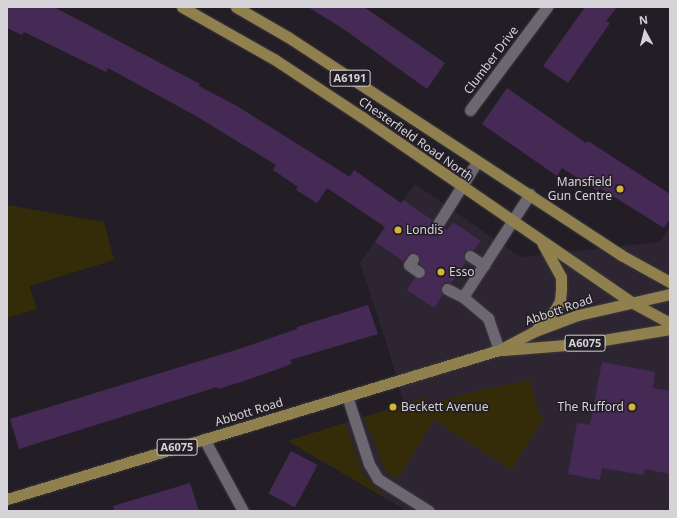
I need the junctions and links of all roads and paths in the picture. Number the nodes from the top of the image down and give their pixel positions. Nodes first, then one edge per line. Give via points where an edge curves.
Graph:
1 (182, 7) edge
2 (236, 7) edge
3 (547, 7) edge
4 (470, 110) dead end
5 (477, 162) junction
6 (462, 187) junction
7 (530, 194) junction
8 (512, 220) junction
9 (436, 227) dead end
10 (538, 237) junction
11 (470, 256) dead end
12 (413, 259) dead end
13 (484, 265) junction
14 (419, 272) dead end
15 (670, 282) edge
16 (447, 289) dead end
17 (670, 294) edge
18 (463, 296) junction
19 (631, 302) junction
20 (670, 323) edge
21 (670, 329) edge
22 (535, 331) junction
23 (499, 350) junction
24 (347, 396) junction
25 (204, 438) junction
26 (7, 499) edge
27 (243, 511) edge
28 (429, 511) edge

1 - 6 main road, Chesterfield Road North / A6191 via 274,59
2 - 5 main road, Chesterfield Road North / A6191 via 288,37
3 - 4 street, Clumber Drive
5 - 6 street
5 - 7 main road, Chesterfield Road North / A6191
6 - 8 main road, Chesterfield Road North / A6191
6 - 9 street
7 - 8 street
7 - 15 main road, Chesterfield Road North / A6191 via 621,255
8 - 10 main road, Chesterfield Road North / A6191
8 - 13 street
10 - 19 main road, Chesterfield Road North / A6191
10 - 22 main road via 553,258 561,277 562,289 555,310
11 - 13 street
12 - 14 street via 409,265
13 - 18 street
16 - 18 street
17 - 19 main road, A6075
18 - 23 street via 488,318
19 - 20 main road, A6191
19 - 22 main road, Abbott Road / A6075 via 578,315
21 - 23 main road, Abbott Road / A6075 via 578,344
22 - 23 main road, Abbott Road / A6075
23 - 24 main road, Abbott Road / A6075
24 - 25 main road, Abbott Road / A6075
24 - 28 street via 369,464 378,479
25 - 26 main road, Abbott Road / A6075
25 - 27 street

